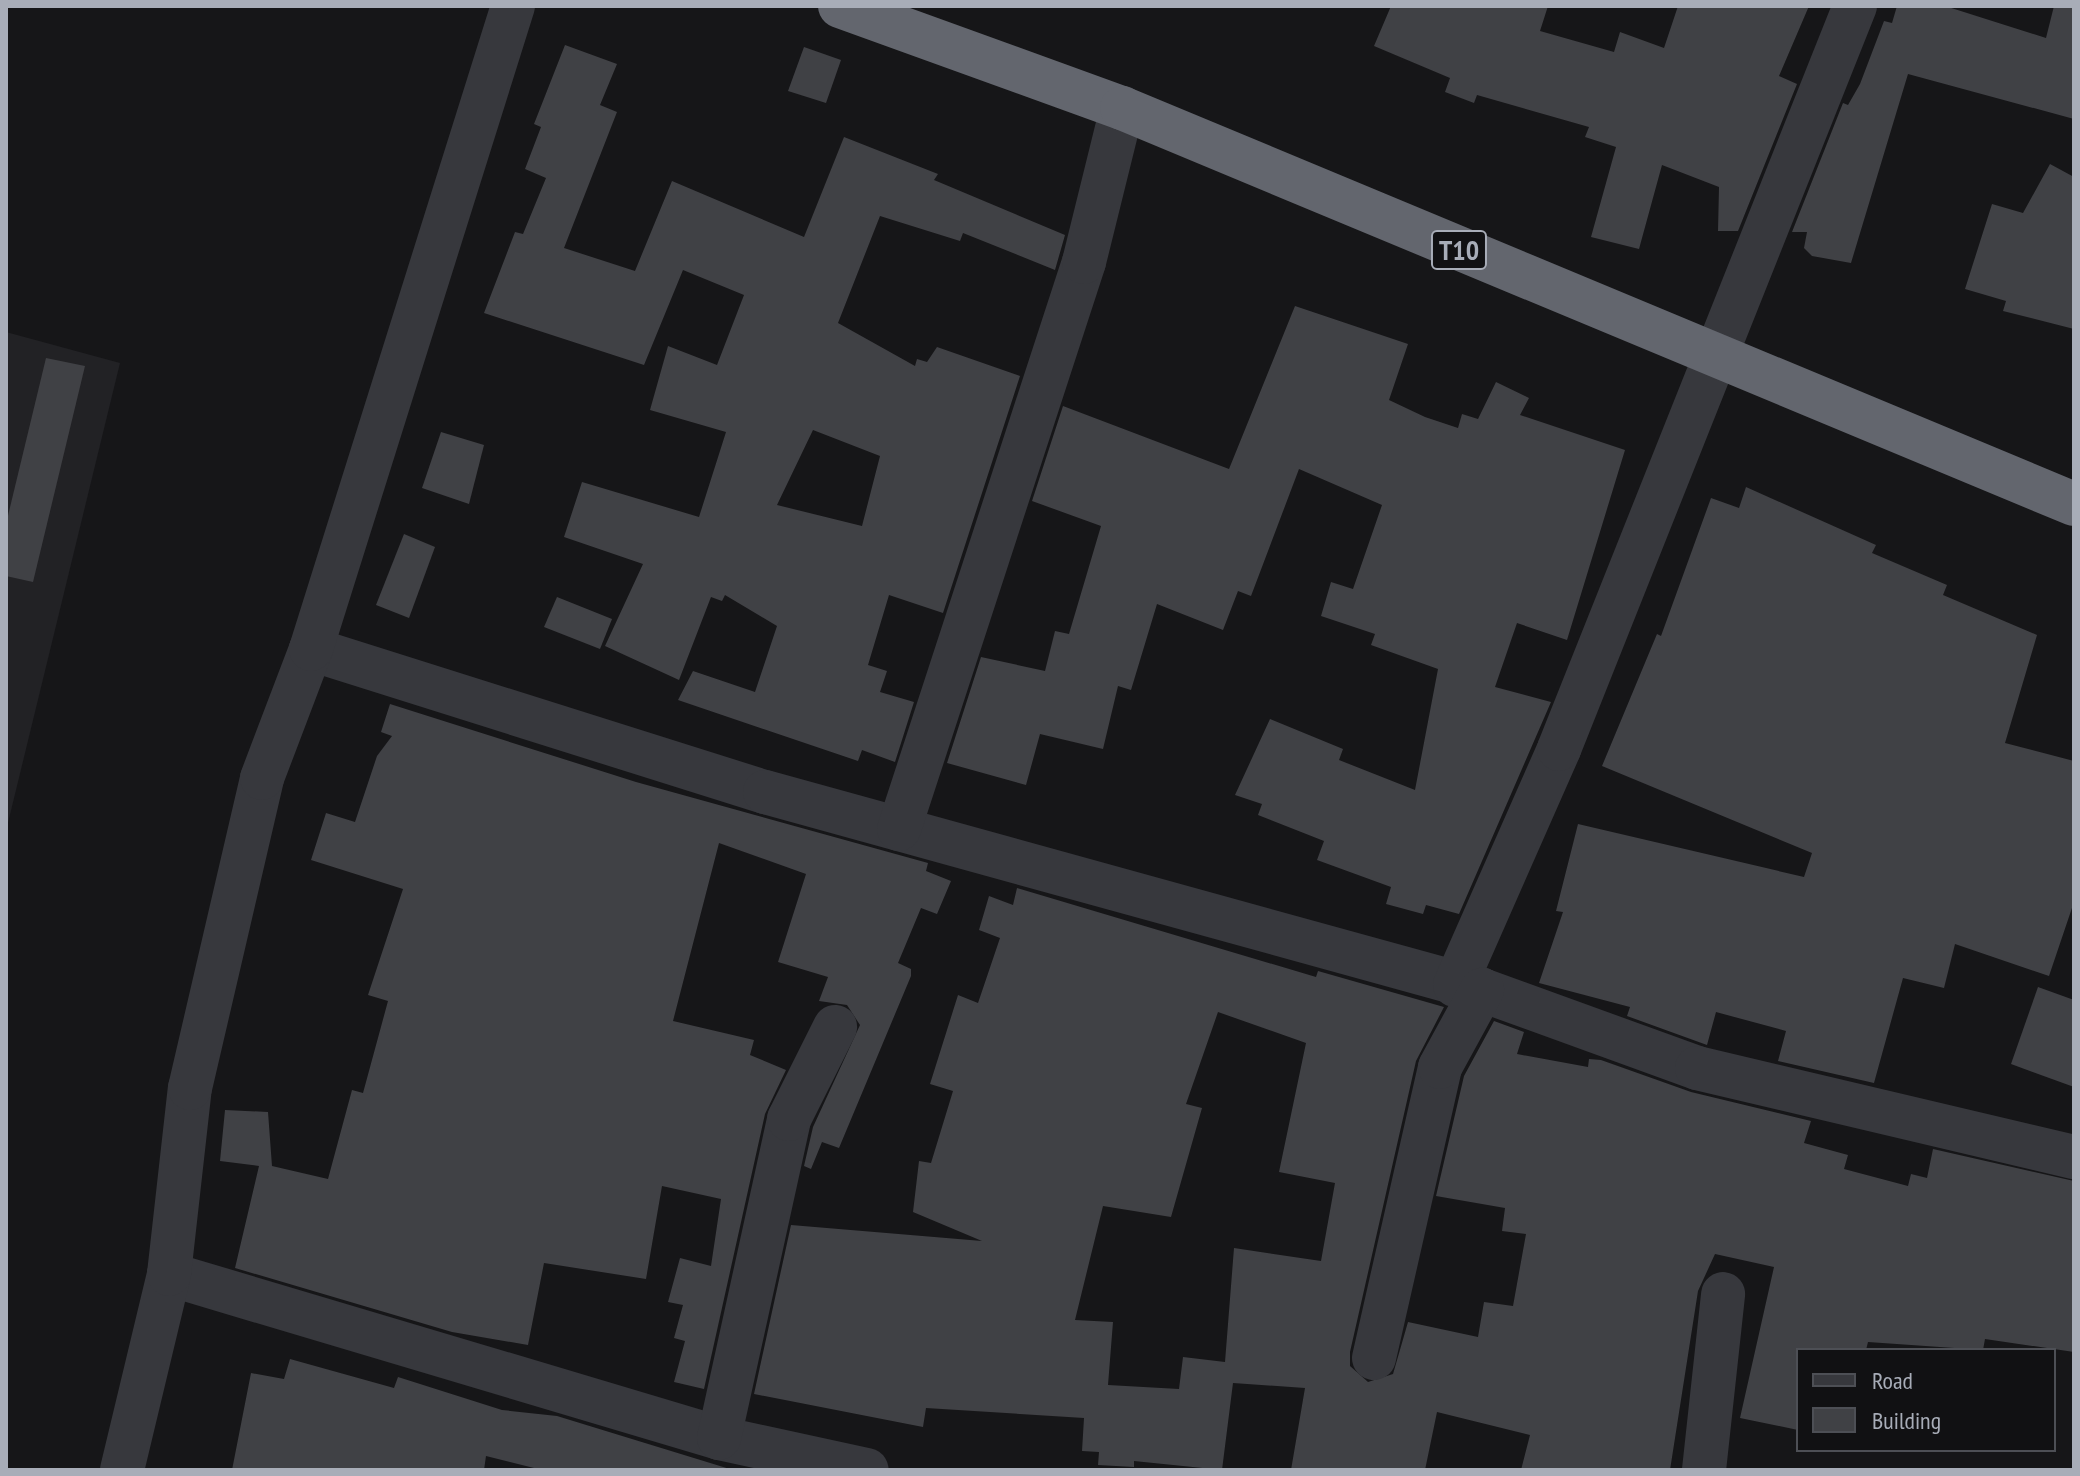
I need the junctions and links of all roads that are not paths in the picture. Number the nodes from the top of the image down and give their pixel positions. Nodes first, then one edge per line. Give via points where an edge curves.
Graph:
1 (513, 6) edge
2 (840, 6) edge
3 (1855, 6) edge
4 (1122, 108) junction
5 (1711, 355) junction
6 (2074, 504) edge
7 (311, 649) junction
8 (899, 829) junction
9 (1468, 988) junction
10 (835, 1027) dead end
11 (2074, 1157) edge
12 (169, 1274) junction
13 (1723, 1294) dead end
14 (1374, 1358) dead end
15 (729, 1450) edge
16 (122, 1470) edge
17 (867, 1470) edge
18 (1704, 1470) edge

1 - 7 street
2 - 4 highway, T10
3 - 5 street
4 - 5 highway, T10
4 - 8 street via 1084,262
5 - 6 highway, T10
5 - 9 street
7 - 8 street
7 - 12 street via 262,778 230,907 190,1088
8 - 9 street
9 - 11 street via 1697,1068
9 - 14 street via 1440,1067
10 - 15 street via 789,1119
12 - 15 street
12 - 16 street
13 - 18 street
15 - 17 street

